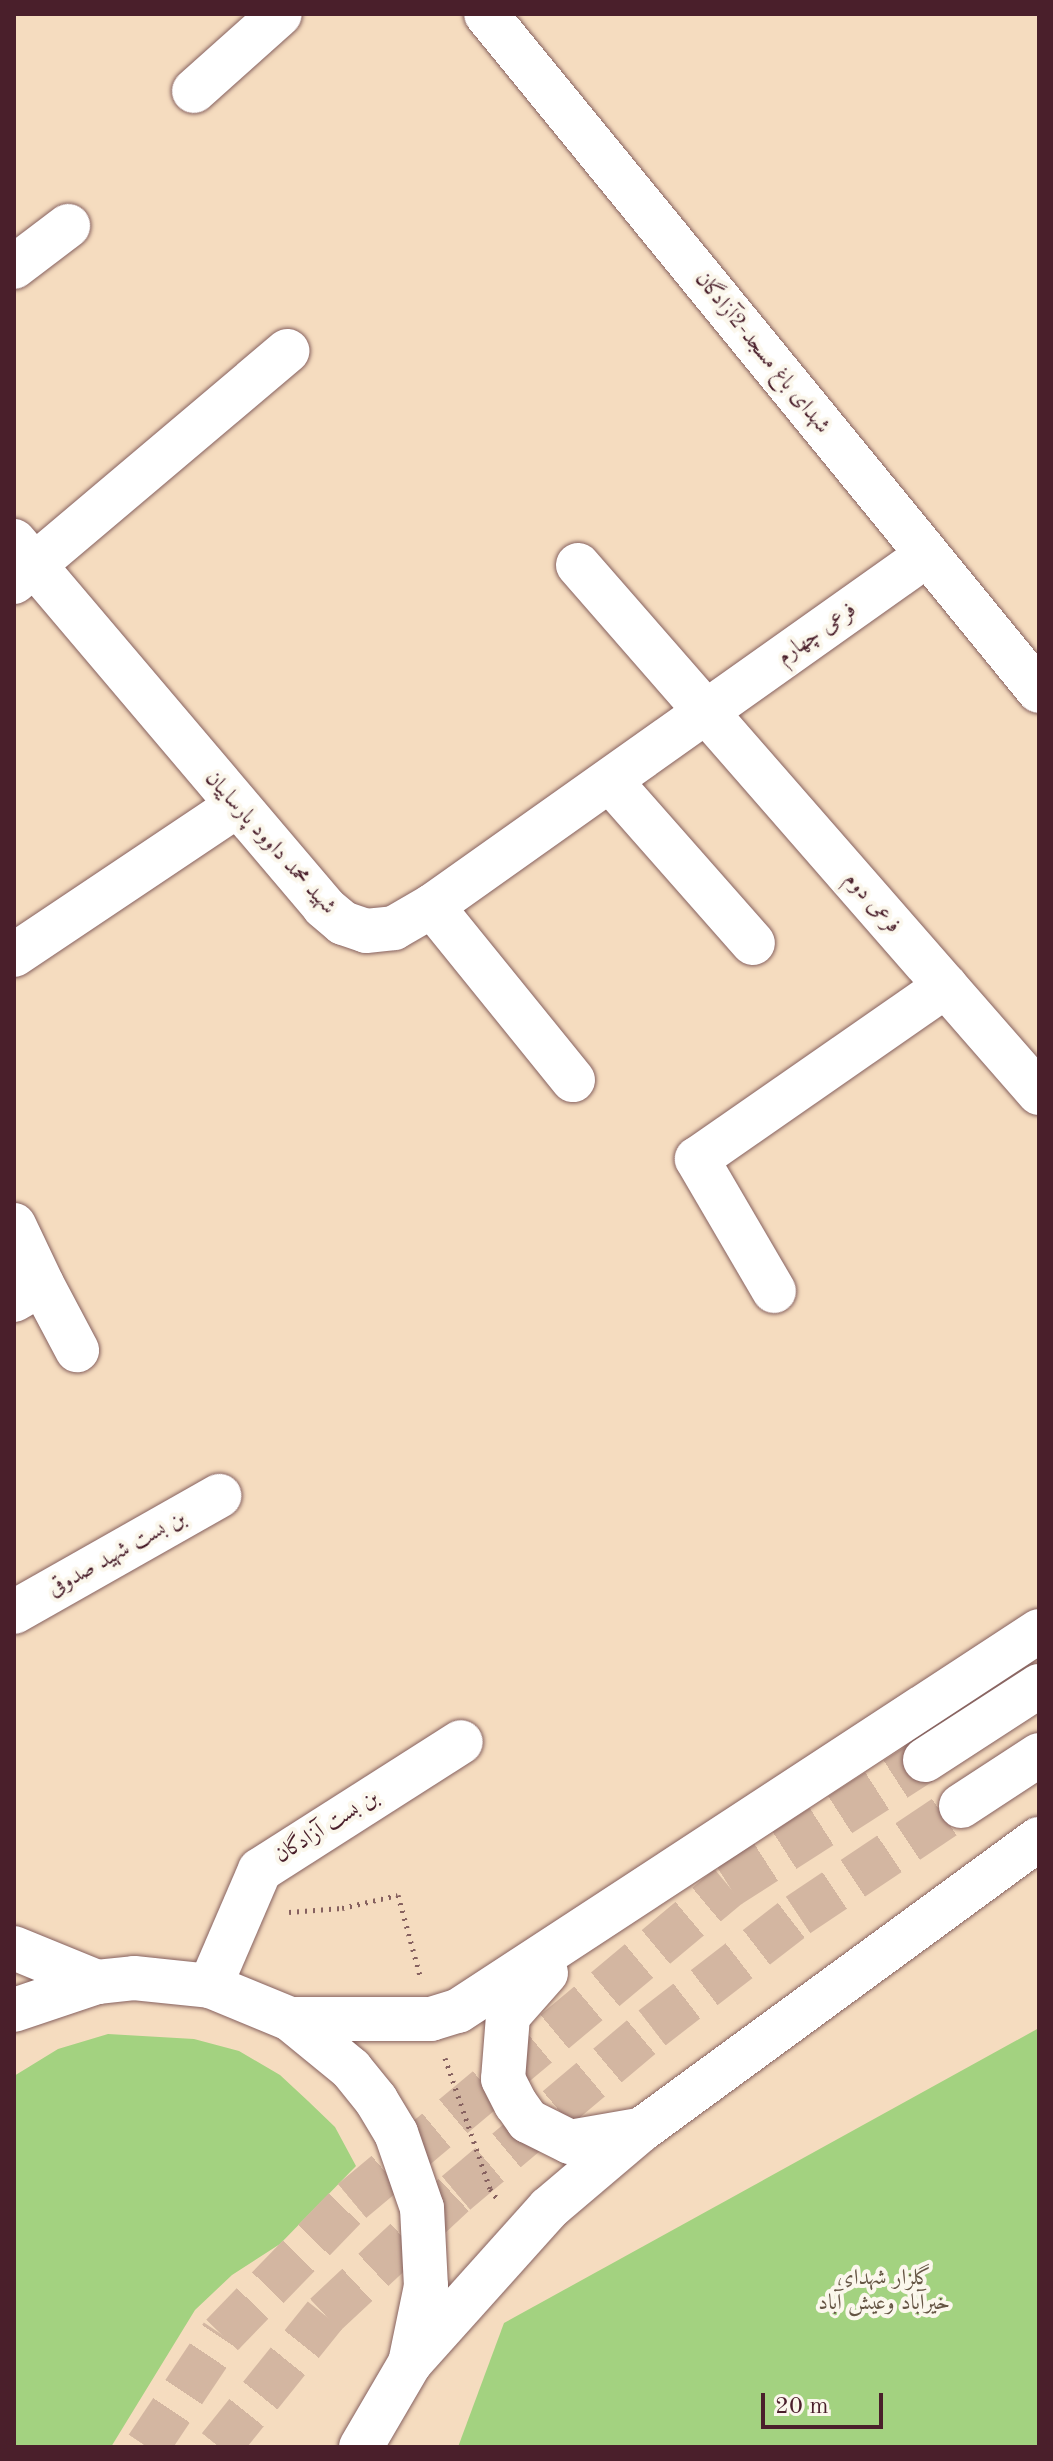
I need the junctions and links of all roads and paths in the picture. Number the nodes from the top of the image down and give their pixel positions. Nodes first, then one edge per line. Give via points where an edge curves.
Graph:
1 (280, 14) edge
2 (486, 14) edge
3 (194, 91) dead end
4 (68, 226) dead end
5 (14, 267) edge
6 (287, 351) dead end
7 (927, 555) junction
8 (21, 563) edge
9 (578, 565) dead end
10 (1039, 691) edge
11 (705, 713) junction
12 (610, 781) junction
13 (235, 807) junction
14 (432, 906) junction
15 (753, 943) dead end
16 (14, 955) edge
17 (946, 986) junction
18 (573, 1080) dead end
19 (1039, 1093) edge
20 (14, 1225) edge
21 (774, 1291) dead end
22 (28, 1292) edge
23 (77, 1350) dead end
24 (219, 1496) dead end
25 (14, 1612) edge
26 (1039, 1631) edge
27 (1039, 1686) edge
28 (461, 1742) dead end
29 (1039, 1755) edge
30 (925, 1760) tunnel mouth
31 (961, 1806) tunnel mouth
32 (1039, 1839) edge
33 (579, 1935) junction
34 (14, 1948) edge
35 (97, 1982) junction
36 (210, 1986) junction
37 (14, 2010) edge
38 (290, 2019) junction
39 (641, 2130) junction
40 (410, 2363) junction
41 (361, 2447) edge

1 - 3 street
2 - 7 street, شهدای‌ باغ مسجد-2آزادگان
4 - 5 street
6 - 8 street
7 - 10 street, شهدای‌ باغ مسجد-2آزادگان
7 - 11 street, فرعی چهارم
8 - 13 street, شهید محمد داوود پارساییان
9 - 11 street, فرعی دوم
11 - 12 street, شهید محمد داوود پارساییان
11 - 17 street, فرعی دوم
12 - 14 street, شهید محمد داوود پارساییان
12 - 15 street
13 - 14 street, شهید محمد داوود پارساییان via 343,923 366,931 394,928
13 - 16 street
14 - 18 street
17 - 19 street, فرعی دوم
17 - 21 street via 697,1159
20 - 22 street
22 - 23 street
24 - 25 street, بن بست شهید صدوقی
26 - 33 street
27 - 30 street
28 - 36 street, بن بست آزادگان via 260,1870
29 - 31 street
32 - 39 street
33 - 38 street via 458,2011 431,2019
33 - 39 street via 508,2016 503,2079 528,2121 552,2136 570,2142
34 - 35 street
35 - 36 street via 147,1978
35 - 37 street
36 - 38 street
38 - 40 street via 351,2069 389,2122 411,2170 427,2260 421,2325
39 - 40 street via 533,2224
40 - 41 street

